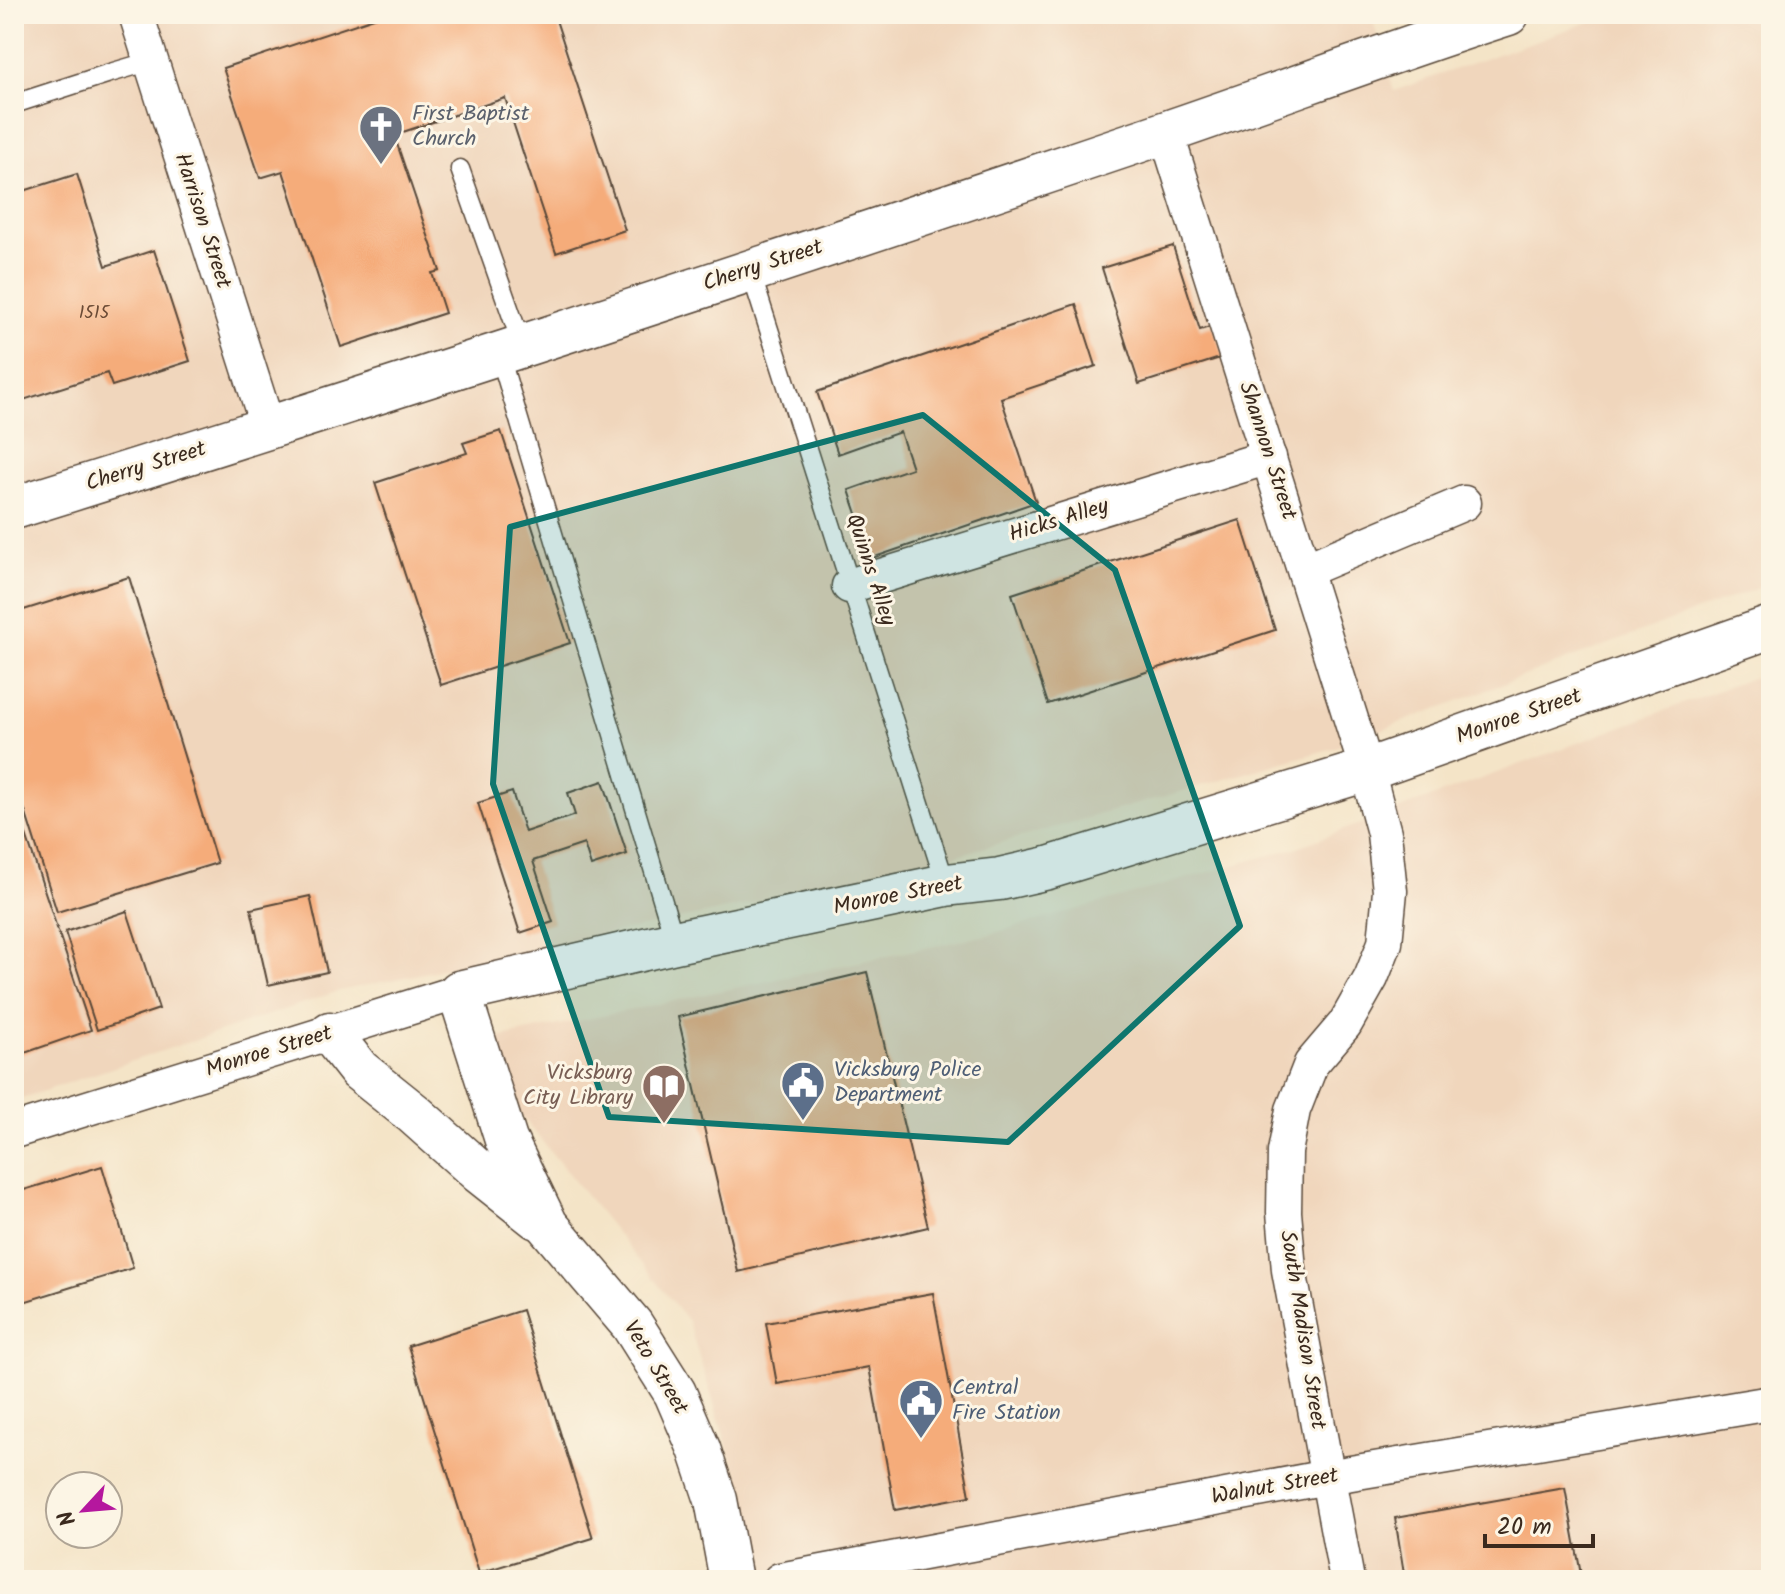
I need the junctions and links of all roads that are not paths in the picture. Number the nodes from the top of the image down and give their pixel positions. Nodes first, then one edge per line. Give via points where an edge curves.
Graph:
1 (136, 14) edge
2 (1508, 14) edge
3 (1442, 24) edge
4 (151, 61) junction
5 (14, 104) edge
6 (1166, 132) junction
7 (460, 169) dead end
8 (750, 270) junction
9 (510, 349) junction
10 (268, 428) junction
11 (1269, 457) junction
12 (1464, 503) dead end
13 (14, 508) edge
14 (1305, 570) junction
15 (849, 586) junction
16 (1771, 627) edge
17 (1367, 770) junction
18 (946, 885) junction
19 (675, 942) junction
20 (459, 992) junction
21 (330, 1033) junction
22 (14, 1131) edge
23 (547, 1225) junction
24 (1771, 1403) edge
25 (1327, 1477) junction
26 (731, 1580) edge
27 (780, 1580) edge
28 (1347, 1580) edge

1 - 4 street, Harrison Street
2 - 3 street, Cherry Street
3 - 6 street, Cherry Street
4 - 5 lane
4 - 10 street, Harrison Street
6 - 8 street, Cherry Street
6 - 11 street, Shannon Street
7 - 9 lane
8 - 9 street, Cherry Street
8 - 15 lane, Quinns Alley
9 - 10 street, Cherry Street
9 - 19 lane
10 - 13 street, Cherry Street
11 - 14 street, Shannon Street
11 - 15 street, Hicks Alley
12 - 14 street
14 - 17 street, Shannon Street
15 - 18 lane, Quinns Alley
16 - 17 street, Monroe Street
17 - 18 street, Monroe Street via 1048,868
17 - 25 street, South Madison Street via 1384,833 1390,891 1385,943 1345,1024 1311,1064 1293,1110 1285,1152 1289,1270
18 - 19 street, Monroe Street
19 - 20 street, Monroe Street
20 - 21 street, Monroe Street
20 - 23 street, Veto Street via 506,1140
21 - 22 street, Monroe Street
21 - 23 street, Veto Street via 359,1070
23 - 26 street, Veto Street via 632,1325 675,1393 716,1500
24 - 25 street, Walnut Street
25 - 27 street, Walnut Street
25 - 28 street, South Madison Street

